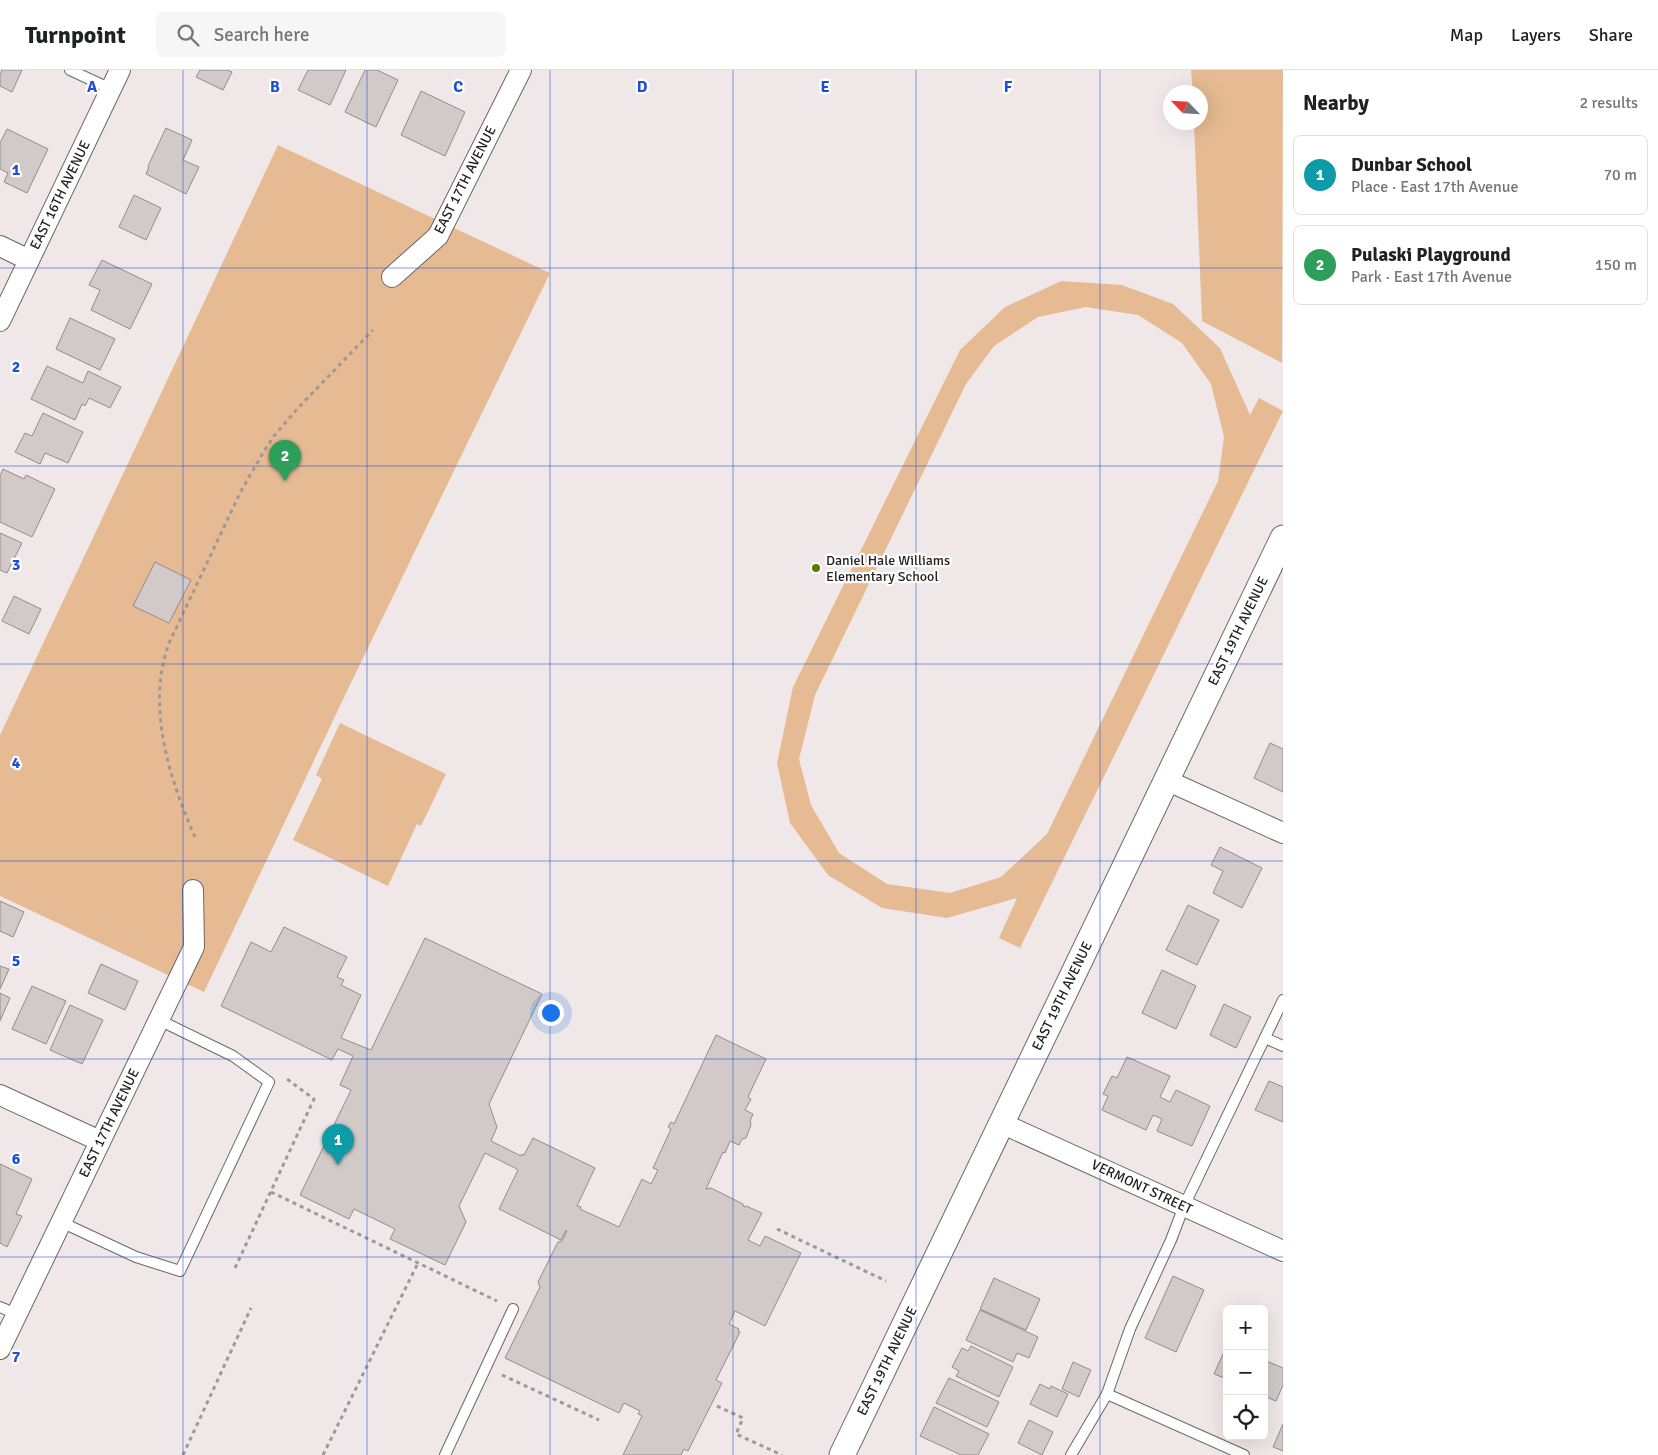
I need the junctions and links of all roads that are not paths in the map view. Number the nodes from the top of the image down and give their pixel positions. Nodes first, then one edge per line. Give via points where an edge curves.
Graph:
1 (70, 70) edge
2 (120, 70) edge
3 (521, 70) edge
4 (111, 89) junction
5 (0, 246) edge
6 (29, 260) junction
7 (392, 277) dead end
8 (0, 321) edge
9 (1283, 538) edge
10 (1166, 780) junction
11 (1283, 833) edge
12 (193, 890) dead end
13 (1283, 1000) edge
14 (159, 1020) junction
15 (1265, 1038) junction
16 (1283, 1046) edge
17 (0, 1096) edge
18 (1002, 1123) junction
19 (100, 1141) junction
20 (1184, 1206) junction
21 (61, 1222) junction
22 (1283, 1251) edge
23 (513, 1309) road end
24 (8, 1311) edge
25 (0, 1350) edge
26 (1106, 1394) junction
27 (445, 1455) edge
28 (842, 1455) edge
29 (1072, 1455) edge
30 (1244, 1455) edge

1 - 4 lane
2 - 4 street, EAST 16TH AVENUE
3 - 7 street, EAST 17TH AVENUE via 438,236
4 - 6 street, EAST 16TH AVENUE
5 - 6 street
6 - 8 street, EAST 16TH AVENUE
9 - 10 street, EAST 19TH AVENUE
10 - 11 street
10 - 18 street, EAST 19TH AVENUE
12 - 14 street, EAST 17TH AVENUE via 194,947
13 - 15 lane
14 - 19 street, EAST 17TH AVENUE
14 - 21 lane via 233,1056 269,1082 180,1271 136,1258
15 - 16 lane
15 - 20 lane
17 - 19 street
18 - 20 street, VERMONT STREET
18 - 28 street, EAST 19TH AVENUE
19 - 21 street, EAST 17TH AVENUE
20 - 22 street, VERMONT STREET
20 - 26 lane via 1130,1329
21 - 24 street, EAST 17TH AVENUE
23 - 27 lane
24 - 25 street, EAST 17TH AVENUE
26 - 29 lane
26 - 30 lane

